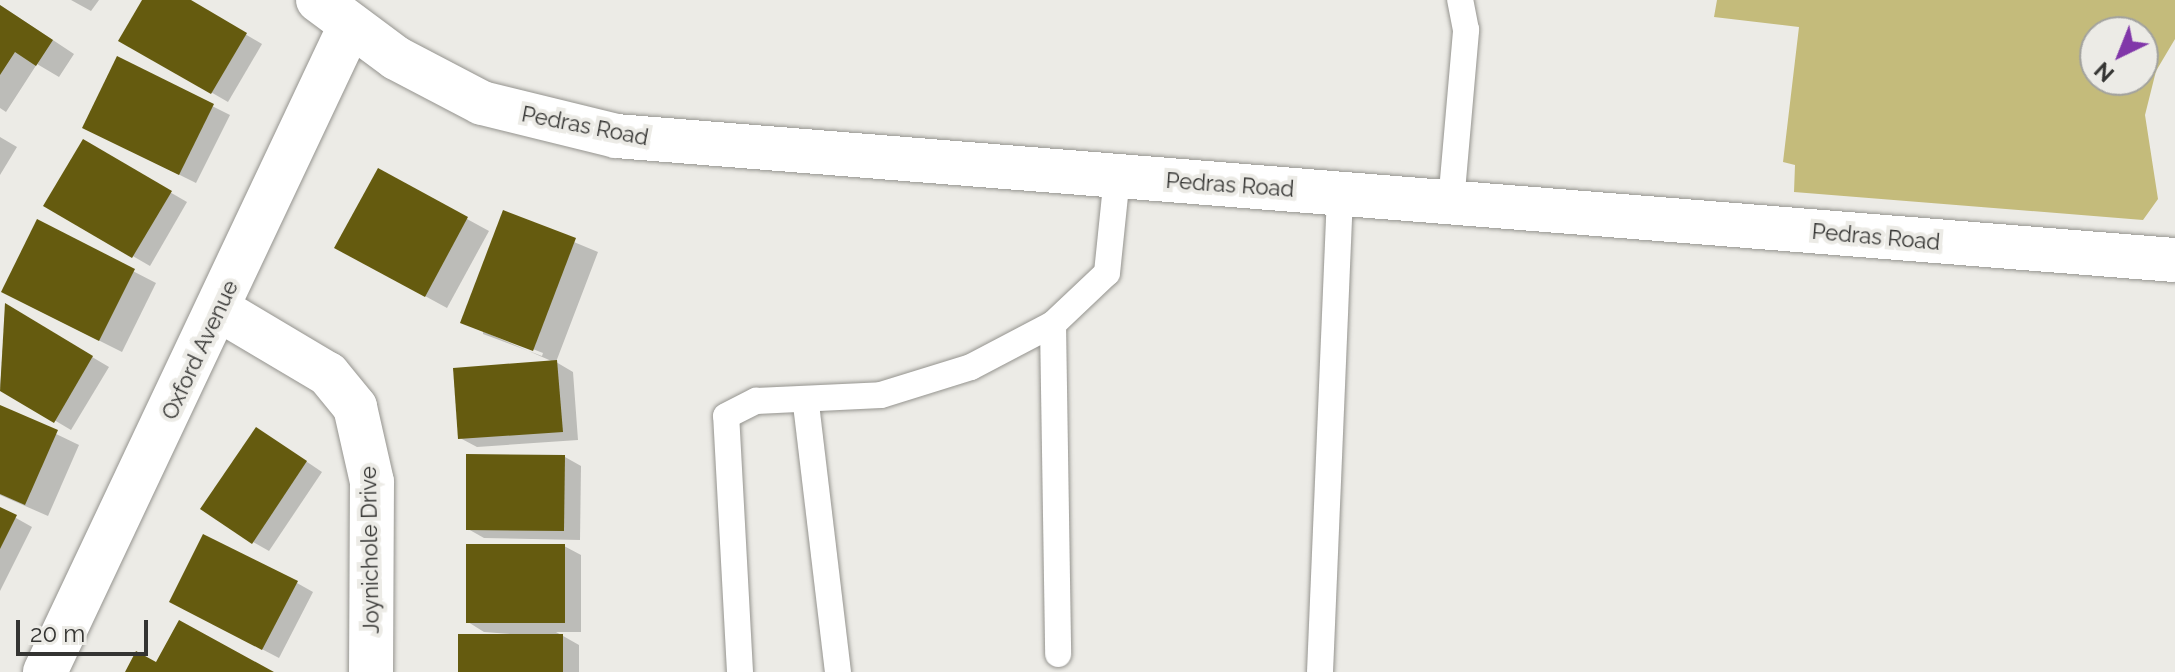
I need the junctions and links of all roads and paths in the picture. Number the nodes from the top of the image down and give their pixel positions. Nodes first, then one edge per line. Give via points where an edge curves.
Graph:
1 (1460, 0) edge
2 (334, 13) edge
3 (1117, 177) junction
4 (1340, 194) junction
5 (1451, 203) junction
6 (2175, 260) edge
7 (220, 310) junction
8 (1053, 324) junction
9 (806, 404) junction
10 (1058, 654) dead end
11 (45, 672) edge
12 (371, 672) edge
13 (740, 672) edge
14 (838, 672) edge
15 (1320, 672) edge

1 - 5 lane via 1466,30
2 - 3 street, Pedras Road via 437,82 547,123 616,136
2 - 7 street, Oxford Avenue
3 - 4 street, Pedras Road
3 - 8 lane via 1107,273
4 - 5 street, Pedras Road
4 - 15 lane
5 - 6 street, Pedras Road
7 - 11 street, Oxford Avenue
7 - 12 street, Joynichole Drive via 328,374 355,407 372,482
8 - 9 lane via 971,367 881,395
8 - 10 lane
9 - 13 lane via 736,406 722,428
9 - 14 lane

